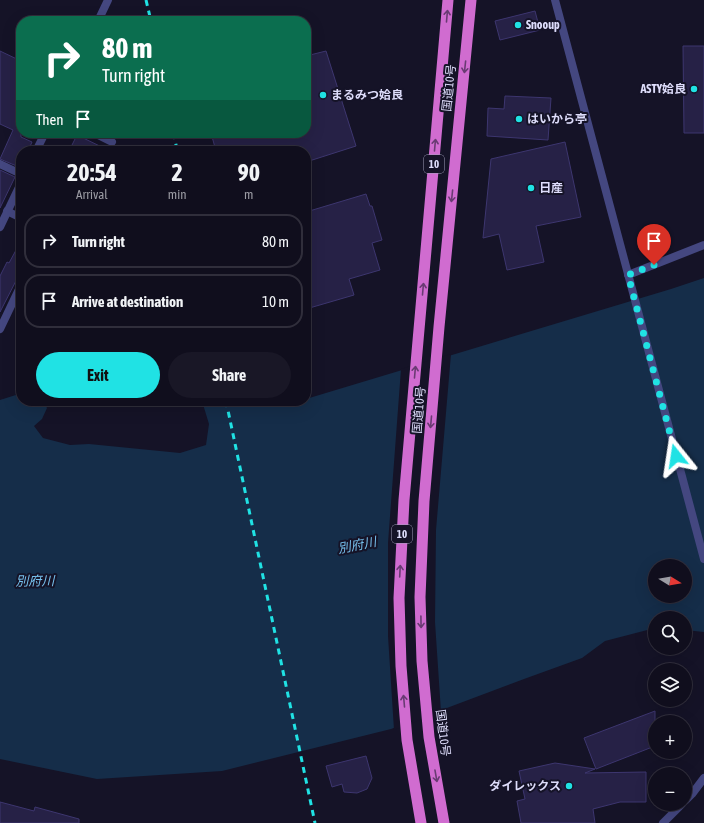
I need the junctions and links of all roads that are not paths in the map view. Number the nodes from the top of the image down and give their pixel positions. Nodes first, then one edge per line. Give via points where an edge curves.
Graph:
1 (108, 0) edge
2 (448, 0) edge
3 (471, 0) edge
4 (555, 0) edge
5 (100, 16) edge
6 (104, 138) edge
7 (112, 142) dead end
8 (0, 164) edge
9 (16, 172) edge
10 (16, 193) edge
11 (7, 211) junction
12 (16, 216) edge
13 (0, 227) edge
14 (704, 245) edge
15 (628, 275) junction
16 (16, 295) edge
17 (0, 329) edge
18 (704, 559) edge
19 (704, 778) edge
20 (692, 794) edge
21 (675, 811) edge
22 (421, 823) edge
23 (444, 823) edge
24 (663, 823) edge

1 - 5 street
22 -> 2 highway, 国道10号 / 10 via 407,740 399,598 404,500
3 -> 23 highway, 国道10号 / 10 via 424,501 420,597 422,661 429,738
4 - 15 street
6 - 7 street
8 - 9 street
10 - 11 street
11 - 12 street
11 - 13 street
14 - 15 street
15 - 18 street
16 - 17 street
19 - 20 street
21 - 24 street

